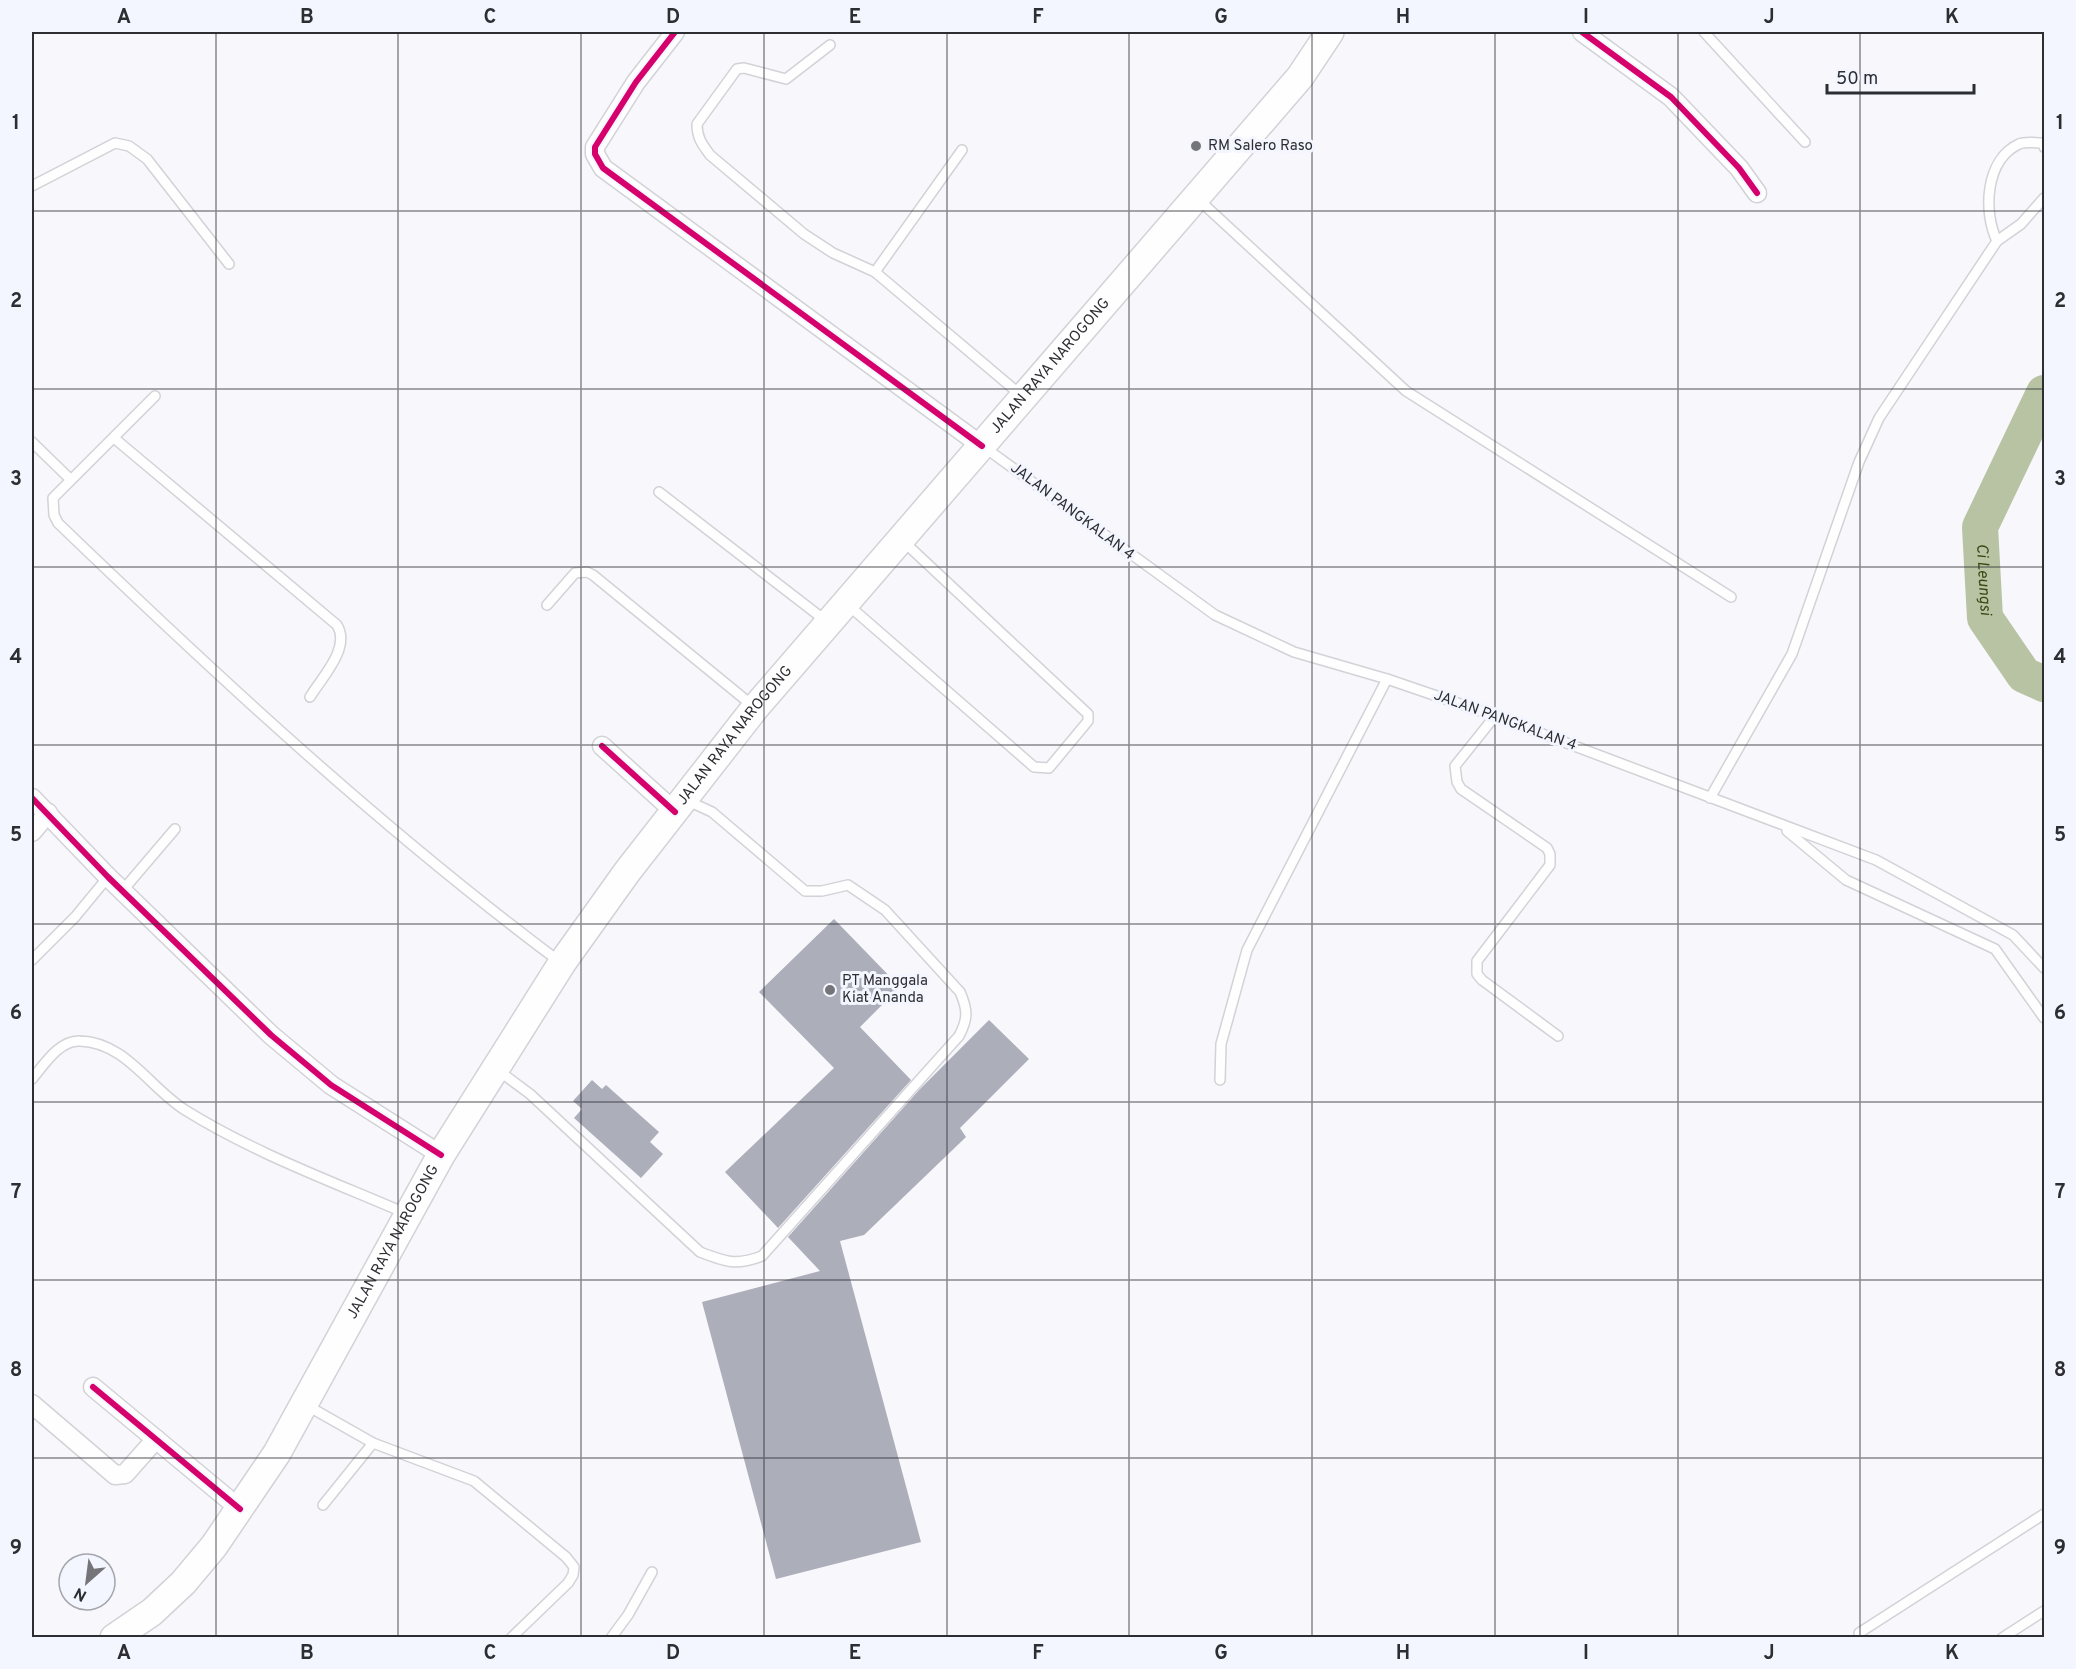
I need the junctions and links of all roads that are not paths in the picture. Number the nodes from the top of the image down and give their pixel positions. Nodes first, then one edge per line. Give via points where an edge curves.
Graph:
1 (675, 32) edge
2 (1330, 32) edge
3 (1582, 32) edge
4 (1704, 32) edge
5 (830, 45) dead end
6 (1805, 142) dead end
7 (2044, 147) edge
8 (962, 150) dead end
9 (32, 186) edge
10 (1757, 193) dead end
11 (1197, 198) junction
12 (2044, 198) edge
13 (1997, 241) junction
14 (229, 264) dead end
15 (875, 272) junction
16 (155, 396) dead end
17 (1023, 398) junction
18 (114, 438) junction
19 (32, 441) edge
20 (982, 446) junction
21 (70, 478) junction
22 (659, 492) dead end
23 (902, 539) junction
24 (1731, 597) dead end
25 (547, 605) dead end
26 (837, 613) junction
27 (1387, 679) junction
28 (310, 697) dead end
29 (755, 708) junction
30 (1495, 716) junction
31 (602, 746) dead end
32 (32, 798) edge
33 (1710, 798) junction
34 (680, 806) junction
35 (48, 813) junction
36 (1781, 825) junction
37 (175, 829) dead end
38 (32, 832) edge
39 (108, 877) junction
40 (123, 890) junction
41 (32, 960) edge
42 (562, 963) junction
43 (2044, 968) edge
44 (2044, 1018) edge
45 (1558, 1036) dead end
46 (494, 1068) junction
47 (32, 1079) edge
48 (1220, 1080) dead end
49 (441, 1155) junction
50 (408, 1214) junction
51 (93, 1387) dead end
52 (32, 1404) edge
53 (306, 1405) junction
54 (156, 1439) junction
55 (373, 1443) junction
56 (323, 1504) dead end
57 (240, 1509) junction
58 (2044, 1514) edge
59 (652, 1572) dead end
60 (2044, 1611) edge
61 (1859, 1633) dead end
62 (114, 1638) edge
63 (511, 1638) edge
64 (611, 1638) edge
65 (2002, 1638) edge

1 - 20 street via 636,82 595,147 597,161
2 - 11 main road, JALAN RAYA NAROGONG via 1300,76
3 - 10 street via 1671,98 1732,160
4 - 6 lane
5 - 15 lane via 786,79 737,69 697,124 697,133 710,155 804,234 832,253
7 - 13 lane via 2043,143 2022,143 2009,150 1996,168 1988,197 1989,225
8 - 15 lane
9 - 14 lane via 114,143 129,146 147,159
11 - 17 main road, JALAN RAYA NAROGONG
11 - 24 lane via 1406,391
12 - 13 lane via 2021,224
13 - 33 lane via 1880,418 1859,462 1792,654
15 - 17 lane
16 - 18 lane
17 - 20 main road, JALAN RAYA NAROGONG
18 - 21 lane
18 - 28 lane via 337,625 341,647
19 - 21 lane
20 - 23 main road, JALAN RAYA NAROGONG
20 - 27 lane, JALAN PANGKALAN 4 via 1215,615 1294,652
21 - 42 lane via 53,498 58,523 209,668 391,826
22 - 26 lane
23 - 26 main road, JALAN RAYA NAROGONG
23 - 26 lane via 1088,714 1088,721 1049,768 1034,767
25 - 29 lane via 575,573 587,572
26 - 29 main road, JALAN RAYA NAROGONG
27 - 30 lane, JALAN PANGKALAN 4
27 - 48 lane via 1247,950 1221,1044
29 - 34 main road, JALAN RAYA NAROGONG
30 - 33 lane, JALAN PANGKALAN 4
30 - 45 lane via 1455,766 1457,782 1461,789 1547,848 1551,859 1477,961 1476,968 1482,980
31 - 34 street
32 - 35 street
33 - 36 lane, JALAN PANGKALAN 4
34 - 42 main road, JALAN RAYA NAROGONG
34 - 46 lane via 712,812 804,891 848,885 885,910 960,992 967,1008 959,1036 762,1256 742,1263 725,1262 700,1252 530,1094
35 - 38 street
35 - 39 street
36 - 43 lane, JALAN PANGKALAN 4 via 1876,860 2013,935
36 - 44 lane via 1846,880 1995,949
37 - 40 lane
39 - 40 street
39 - 41 lane
40 - 49 street via 271,1035 331,1084
42 - 46 main road, JALAN RAYA NAROGONG
46 - 49 main road, JALAN RAYA NAROGONG
47 - 50 lane via 64,1044 77,1040 107,1048 124,1057 183,1109 254,1148
49 - 50 main road, JALAN RAYA NAROGONG
50 - 53 main road, JALAN RAYA NAROGONG
51 - 54 street
52 - 54 street via 115,1475 125,1474
53 - 55 lane
53 - 57 main road, JALAN RAYA NAROGONG
54 - 57 street
55 - 56 lane
55 - 63 lane via 474,1481 574,1567 568,1583
57 - 62 main road, JALAN RAYA NAROGONG via 183,1583 152,1612
58 - 61 lane
59 - 64 lane
60 - 65 lane

